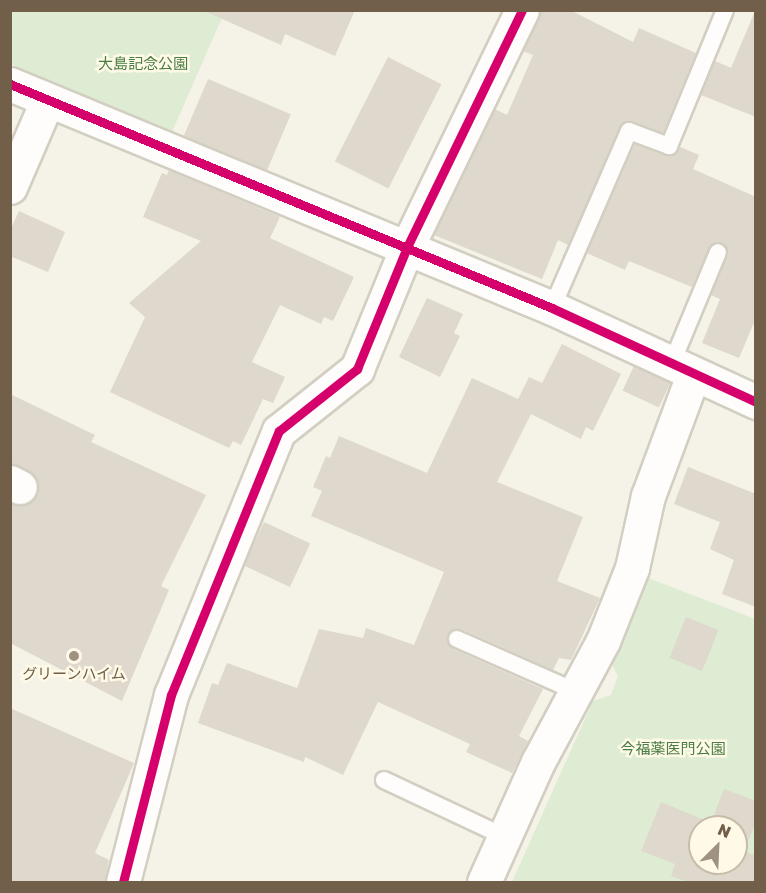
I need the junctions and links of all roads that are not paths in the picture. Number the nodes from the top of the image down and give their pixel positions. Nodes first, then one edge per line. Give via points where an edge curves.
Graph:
1 (522, 10) edge
2 (725, 10) edge
3 (10, 84) edge
4 (47, 101) junction
5 (10, 187) edge
6 (406, 247) junction
7 (718, 252) dead end
8 (552, 308) junction
9 (682, 370) junction
10 (756, 402) edge
11 (457, 639) dead end
12 (575, 691) junction
13 (384, 780) dead end
14 (505, 837) junction
15 (123, 882) edge
16 (484, 882) edge

1 - 6 street
2 - 8 lane via 669,146 629,131
3 - 4 street
4 - 5 street
4 - 6 street
6 - 8 street
6 - 15 street via 357,369 279,431 171,695
7 - 9 lane
8 - 9 street
9 - 10 street
9 - 12 street via 632,568 603,641
11 - 12 lane
12 - 14 street
13 - 14 lane
14 - 16 street

